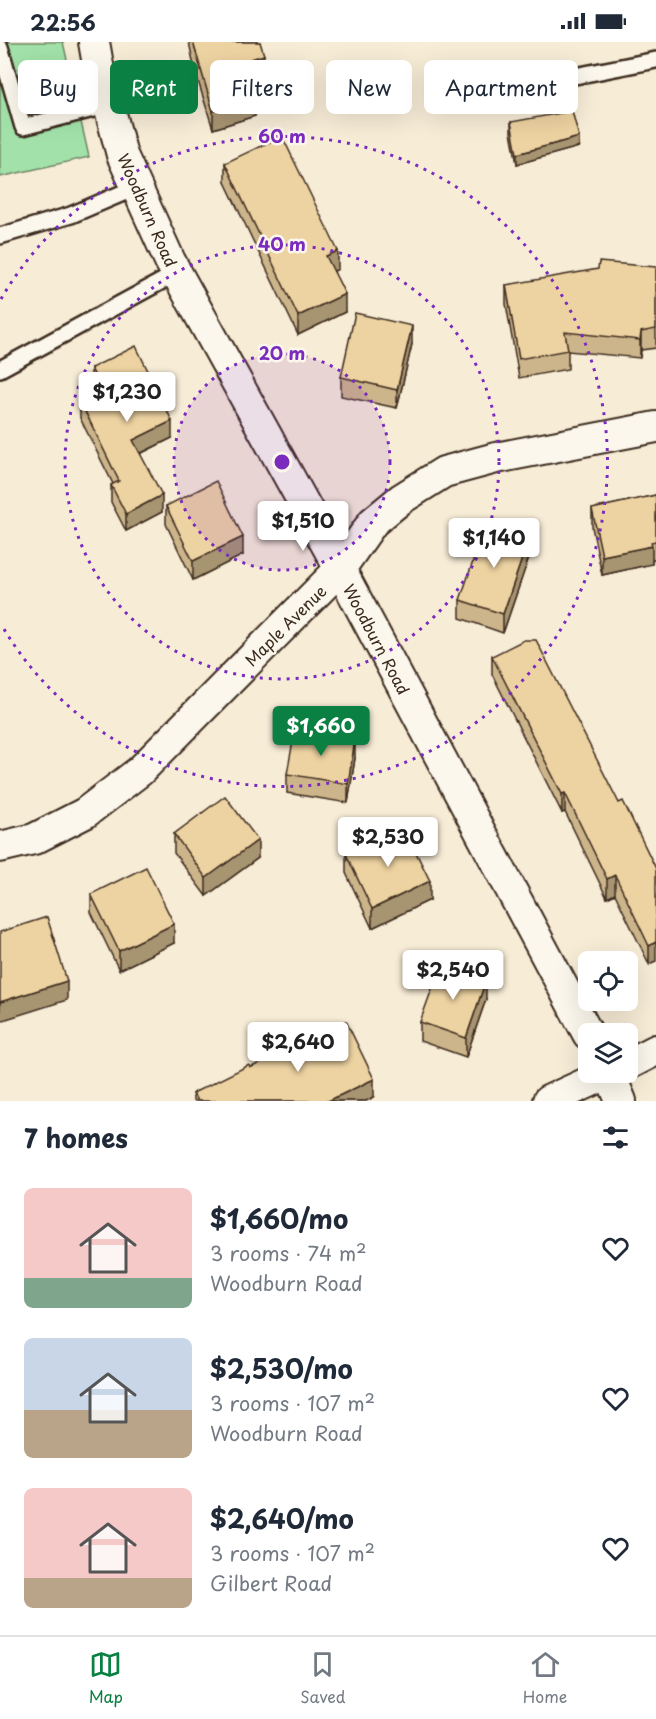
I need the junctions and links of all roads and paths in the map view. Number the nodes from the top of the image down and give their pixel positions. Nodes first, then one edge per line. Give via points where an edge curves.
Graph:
1 (94, 42) edge
2 (0, 47) edge
3 (656, 60) edge
4 (578, 76) edge
5 (109, 105) junction
6 (137, 188) junction
7 (0, 236) edge
8 (177, 273) junction
9 (0, 369) edge
10 (656, 427) edge
11 (340, 569) junction
12 (0, 847) edge
13 (582, 1023) edge
14 (656, 1050) edge
15 (638, 1059) edge
16 (588, 1083) edge
17 (617, 1083) edge
18 (548, 1101) edge
19 (621, 1101) edge

1 - 5 street, Woodburn Road
2 - 5 lane via 23,127
3 - 4 lane
5 - 6 street, Woodburn Road via 122,155
6 - 7 lane via 71,215
6 - 8 street, Woodburn Road
8 - 9 lane
8 - 11 street, Woodburn Road
10 - 11 street, Maple Avenue via 444,472 373,522
11 - 12 street, Maple Avenue via 140,771 85,813 34,838
11 - 13 street, Woodburn Road
14 - 15 street
16 - 18 street
17 - 19 street

